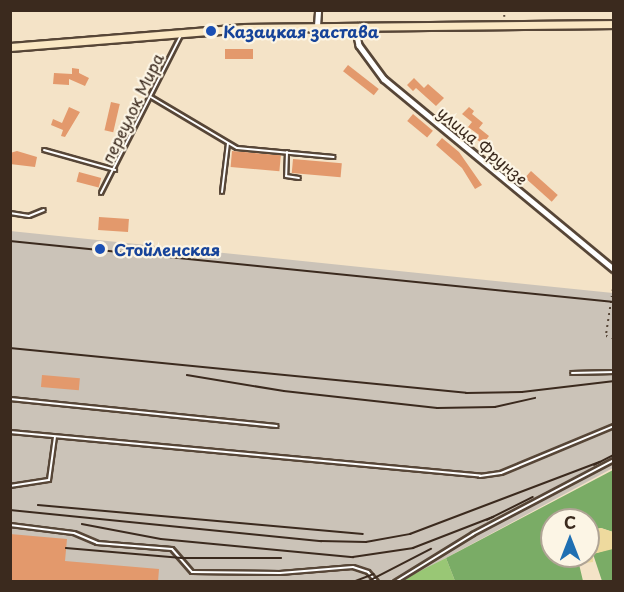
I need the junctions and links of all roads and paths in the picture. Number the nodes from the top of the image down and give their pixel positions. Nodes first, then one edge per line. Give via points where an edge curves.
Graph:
1 (318, 10) edge
2 (504, 10) edge
3 (504, 24) junction
4 (614, 24) edge
5 (317, 26) junction
6 (360, 26) junction
7 (182, 32) junction
8 (10, 47) edge
9 (151, 97) junction
10 (228, 143) junction
11 (44, 150) dead end
12 (287, 152) junction
13 (334, 157) dead end
14 (115, 170) junction
15 (300, 178) dead end
16 (222, 192) dead end
17 (101, 193) dead end
18 (44, 210) dead end
19 (10, 213) edge
20 (614, 269) edge
21 (614, 284) edge
22 (614, 338) edge
23 (614, 372) edge
24 (572, 373) dead end
25 (10, 399) edge
26 (277, 426) dead end
27 (614, 426) edge
28 (10, 432) edge
29 (55, 437) junction
30 (614, 460) edge
31 (10, 486) edge
32 (10, 525) edge
33 (377, 582) edge
34 (395, 582) edge

1 - 5 street
2 - 3 path
3 - 4 main road
3 - 6 main road
5 - 6 main road
5 - 7 main road
6 - 20 street, улица Фрунзе via 359,45 384,79
7 - 8 main road
7 - 9 lane, переулок Мира
9 - 10 lane
9 - 14 lane, переулок Мира
10 - 12 lane via 237,148
10 - 16 lane
11 - 14 lane
12 - 13 lane
12 - 15 lane via 286,176
14 - 17 lane, переулок Мира
18 - 19 lane via 29,216
21 - 22 path via 606,336
23 - 24 lane
25 - 26 lane
27 - 29 lane via 501,472 480,476
28 - 29 lane
29 - 31 lane via 50,480
30 - 34 lane via 473,534
32 - 33 lane via 74,533 97,543 172,549 192,572 280,573 353,567 368,572

